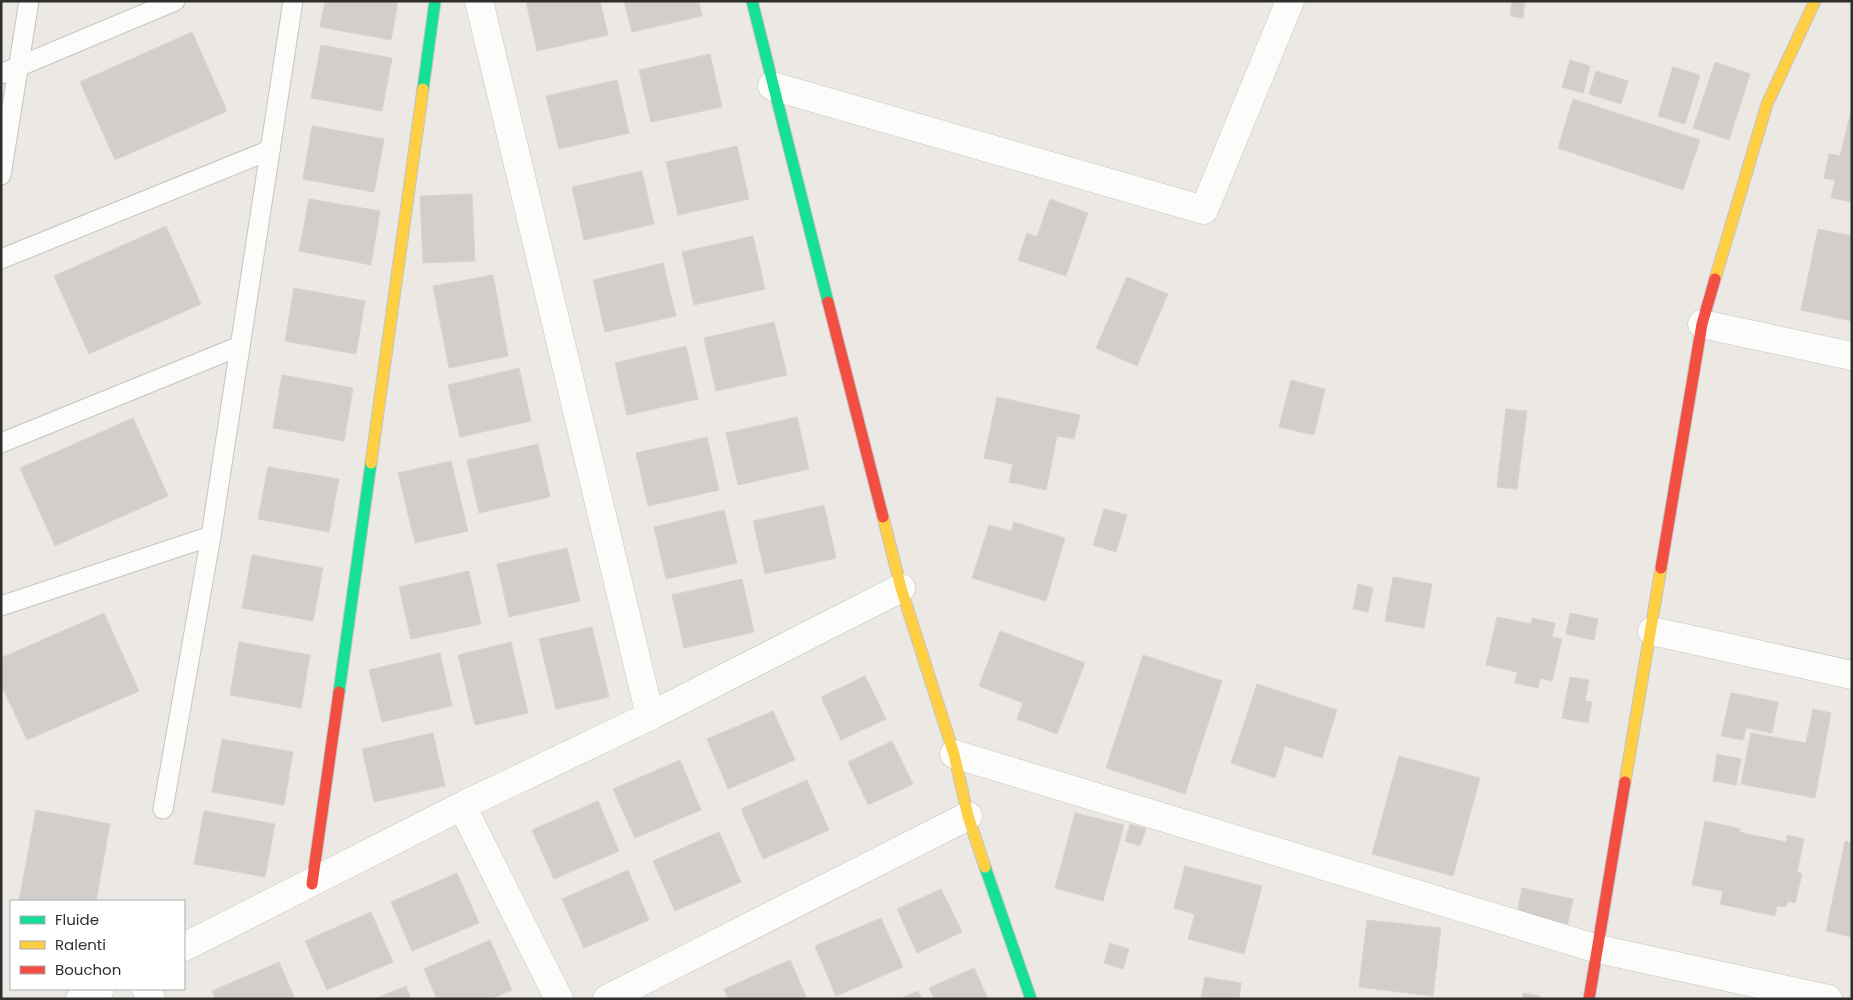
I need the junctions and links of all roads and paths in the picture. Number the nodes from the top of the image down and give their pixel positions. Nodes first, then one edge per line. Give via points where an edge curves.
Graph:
1 (29, 1) edge
2 (175, 1) edge
3 (293, 1) edge
4 (434, 1) edge
5 (479, 1) edge
6 (752, 1) edge
7 (1290, 1) edge
8 (1814, 1) edge
9 (10, 70) edge
10 (772, 86) junction
11 (270, 150) junction
12 (1, 175) edge
13 (1, 259) edge
14 (1702, 324) junction
15 (240, 346) junction
16 (1852, 356) edge
17 (1, 443) edge
18 (211, 536) junction
19 (901, 588) junction
20 (1, 606) edge
21 (1652, 631) junction
22 (1852, 675) edge
23 (650, 716) junction
24 (954, 754) junction
25 (462, 806) junction
26 (163, 809) dead end
27 (968, 816) junction
28 (312, 884) junction
29 (185, 947) edge
30 (1598, 949) junction
31 (98, 990) edge
32 (80, 999) edge
33 (559, 999) edge
34 (607, 999) edge
35 (1031, 999) edge
36 (1589, 999) edge
37 (1828, 999) edge

1 - 9 lane
2 - 9 lane
3 - 11 lane
4 - 28 street
5 - 23 street
6 - 10 street
7 - 10 street via 1204,210
8 - 14 street via 1768,104
9 - 12 lane
10 - 19 street
11 - 13 lane
11 - 15 lane
14 - 16 street
14 - 21 street
15 - 17 lane
15 - 18 lane
18 - 20 lane
18 - 26 lane
19 - 23 street
19 - 24 street
21 - 22 street
21 - 30 street
23 - 25 street
24 - 27 street
24 - 30 street
25 - 28 street
25 - 33 street
27 - 34 street
27 - 35 street
28 - 29 street
30 - 36 street
30 - 37 street
31 - 32 street

